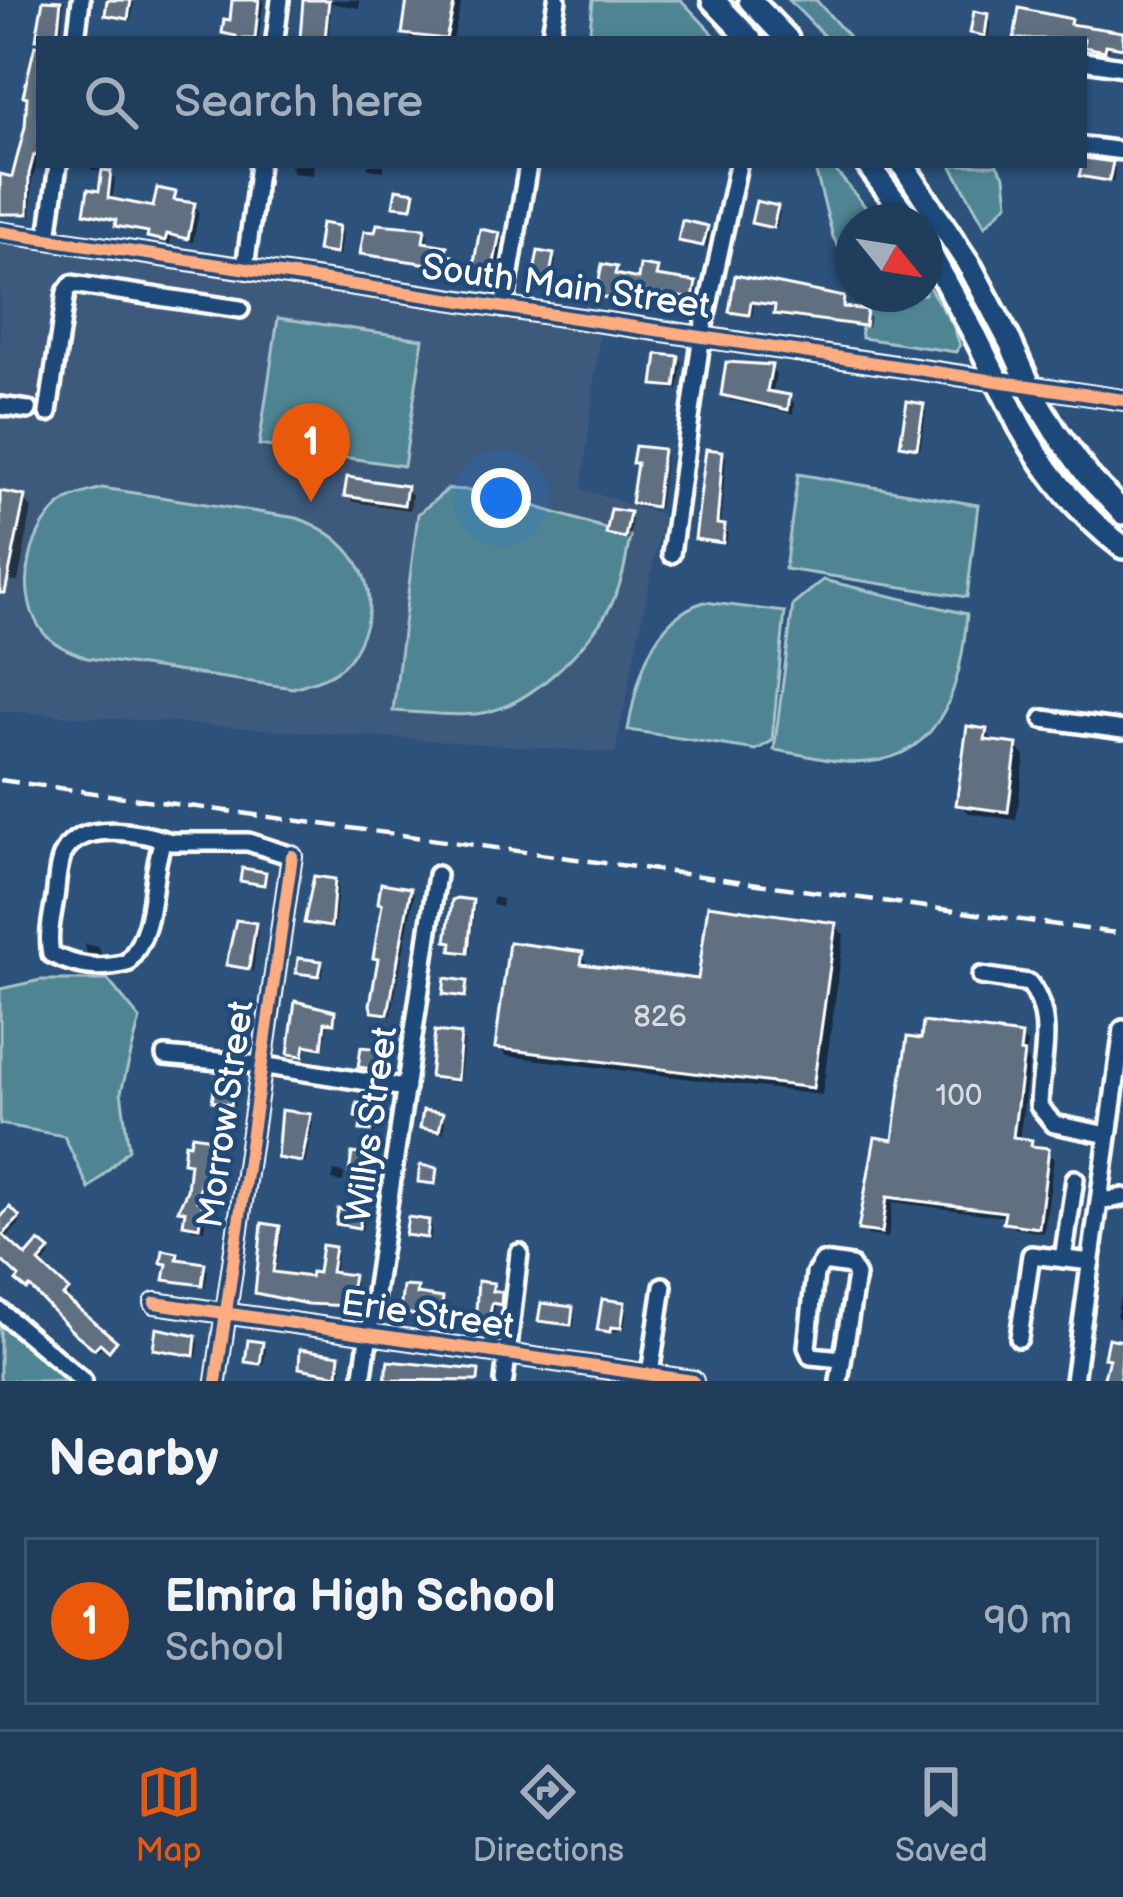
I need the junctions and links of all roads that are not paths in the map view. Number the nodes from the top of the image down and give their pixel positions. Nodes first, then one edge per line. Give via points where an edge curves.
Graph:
1 (81, 0) edge
2 (280, 0) edge
3 (557, 0) edge
4 (713, 0) edge
5 (750, 0) edge
6 (76, 36) edge
7 (275, 36) edge
8 (551, 36) edge
9 (747, 36) edge
10 (784, 36) edge
11 (1087, 62) edge
12 (1123, 67) edge
13 (1087, 146) edge
14 (1123, 151) edge
15 (58, 168) edge
16 (259, 168) edge
17 (528, 168) edge
18 (737, 168) edge
19 (870, 168) edge
20 (905, 168) edge
21 (897, 204) edge
22 (0, 232) edge
23 (48, 238) junction
24 (245, 268) junction
25 (943, 277) edge
26 (504, 308) junction
27 (240, 309) dead end
28 (702, 334) junction
29 (1123, 400) edge
30 (0, 406) edge
31 (28, 410) dead end
32 (48, 412) dead end
33 (1123, 513) edge
34 (1123, 547) edge
35 (671, 554) dead end
36 (1043, 719) dead end
37 (1123, 730) edge
38 (163, 840) junction
39 (437, 875) dead end
40 (981, 976) dead end
41 (1123, 1029) edge
42 (165, 1055) dead end
43 (261, 1065) junction
44 (406, 1088) junction
45 (1108, 1135) junction
46 (1075, 1179) dead end
47 (1123, 1197) edge
48 (1099, 1202) junction
49 (519, 1253) dead end
50 (1064, 1259) junction
51 (1091, 1262) junction
52 (663, 1286) dead end
53 (155, 1304) dead end
54 (0, 1311) edge
55 (226, 1314) junction
56 (369, 1336) junction
57 (1019, 1338) dead end
58 (508, 1353) junction
59 (842, 1359) junction
60 (650, 1379) edge
61 (83, 1381) edge
62 (216, 1381) edge
63 (362, 1381) edge
64 (504, 1381) edge
65 (692, 1381) edge
66 (839, 1381) edge
67 (1074, 1381) edge

1 - 6 street
2 - 7 street
3 - 8 street
4 - 9 main road
5 - 10 main road
11 - 12 street
13 - 14 street
15 - 23 street
16 - 24 street
17 - 26 street
18 - 28 street
19 - 21 main road
20 - 33 main road, bridge via 971,268 1055,431
22 - 23 street, South Main Street
23 - 24 street, South Main Street
24 - 26 street, South Main Street
25 - 34 main road, bridge via 1049,472
26 - 28 street, South Main Street
27 - 32 street via 72,284
28 - 29 street, South Main Street
28 - 35 street
30 - 31 street
36 - 37 street
38 - 38 street via 150,924 127,963 103,969 51,954 64,851 98,834
38 - 43 street, Morrow Street via 248,842 292,856
39 - 44 street, Willys Street
40 - 45 street via 1029,982 1044,1002 1040,1106 1054,1124
41 - 45 street
42 - 43 street
43 - 44 street
43 - 55 street, Morrow Street
44 - 56 street, Willys Street
45 - 48 street
46 - 50 street
47 - 48 street
48 - 51 street
49 - 58 street
50 - 51 street
50 - 57 street via 1031,1255
51 - 67 street
52 - 60 street
53 - 55 street, Erie Street
54 - 61 street
55 - 56 street, Erie Street
55 - 62 street, Morrow Street
56 - 58 street, Erie Street
56 - 63 street, Willys Street
58 - 60 street, Erie Street
58 - 64 street
59 - 59 street via 856,1276 851,1266 823,1262 807,1347 811,1356
59 - 66 street
60 - 65 street, Erie Street

